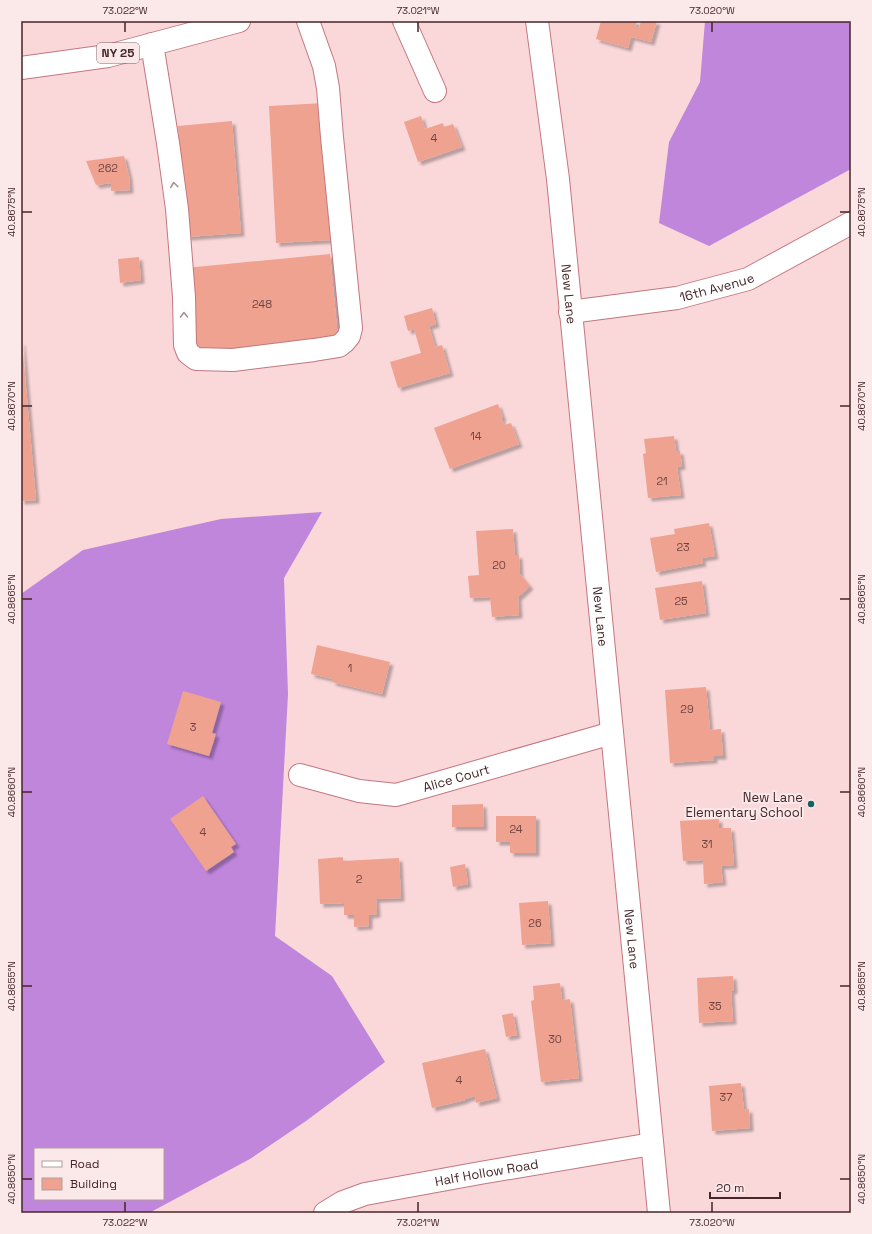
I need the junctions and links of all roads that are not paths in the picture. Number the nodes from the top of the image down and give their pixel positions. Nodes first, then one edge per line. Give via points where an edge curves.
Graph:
1 (238, 21) edge
2 (308, 21) edge
3 (404, 21) edge
4 (537, 21) edge
5 (213, 24) edge
6 (152, 44) junction
7 (21, 68) edge
8 (436, 91) dead end
9 (851, 223) edge
10 (570, 312) junction
11 (612, 733) junction
12 (300, 775) dead end
13 (652, 1144) junction
14 (325, 1213) edge
15 (659, 1213) edge

1 - 5 street, NY 25
2 -> 6 street via 324,66 328,88 351,328 349,336 339,346 233,360 196,359 188,353 185,344 184,297 176,209
3 - 8 street
4 - 10 street, New Lane via 558,179
5 - 6 street, NY 25
6 - 7 street, NY 25 via 108,56
9 - 10 street, 16th Avenue via 748,279 677,298
10 - 11 street, New Lane
11 - 12 street, Alice Court via 396,796 359,791
11 - 13 street, New Lane
13 - 14 street, Half Hollow Road via 365,1194 343,1202
13 - 15 street, New Lane

